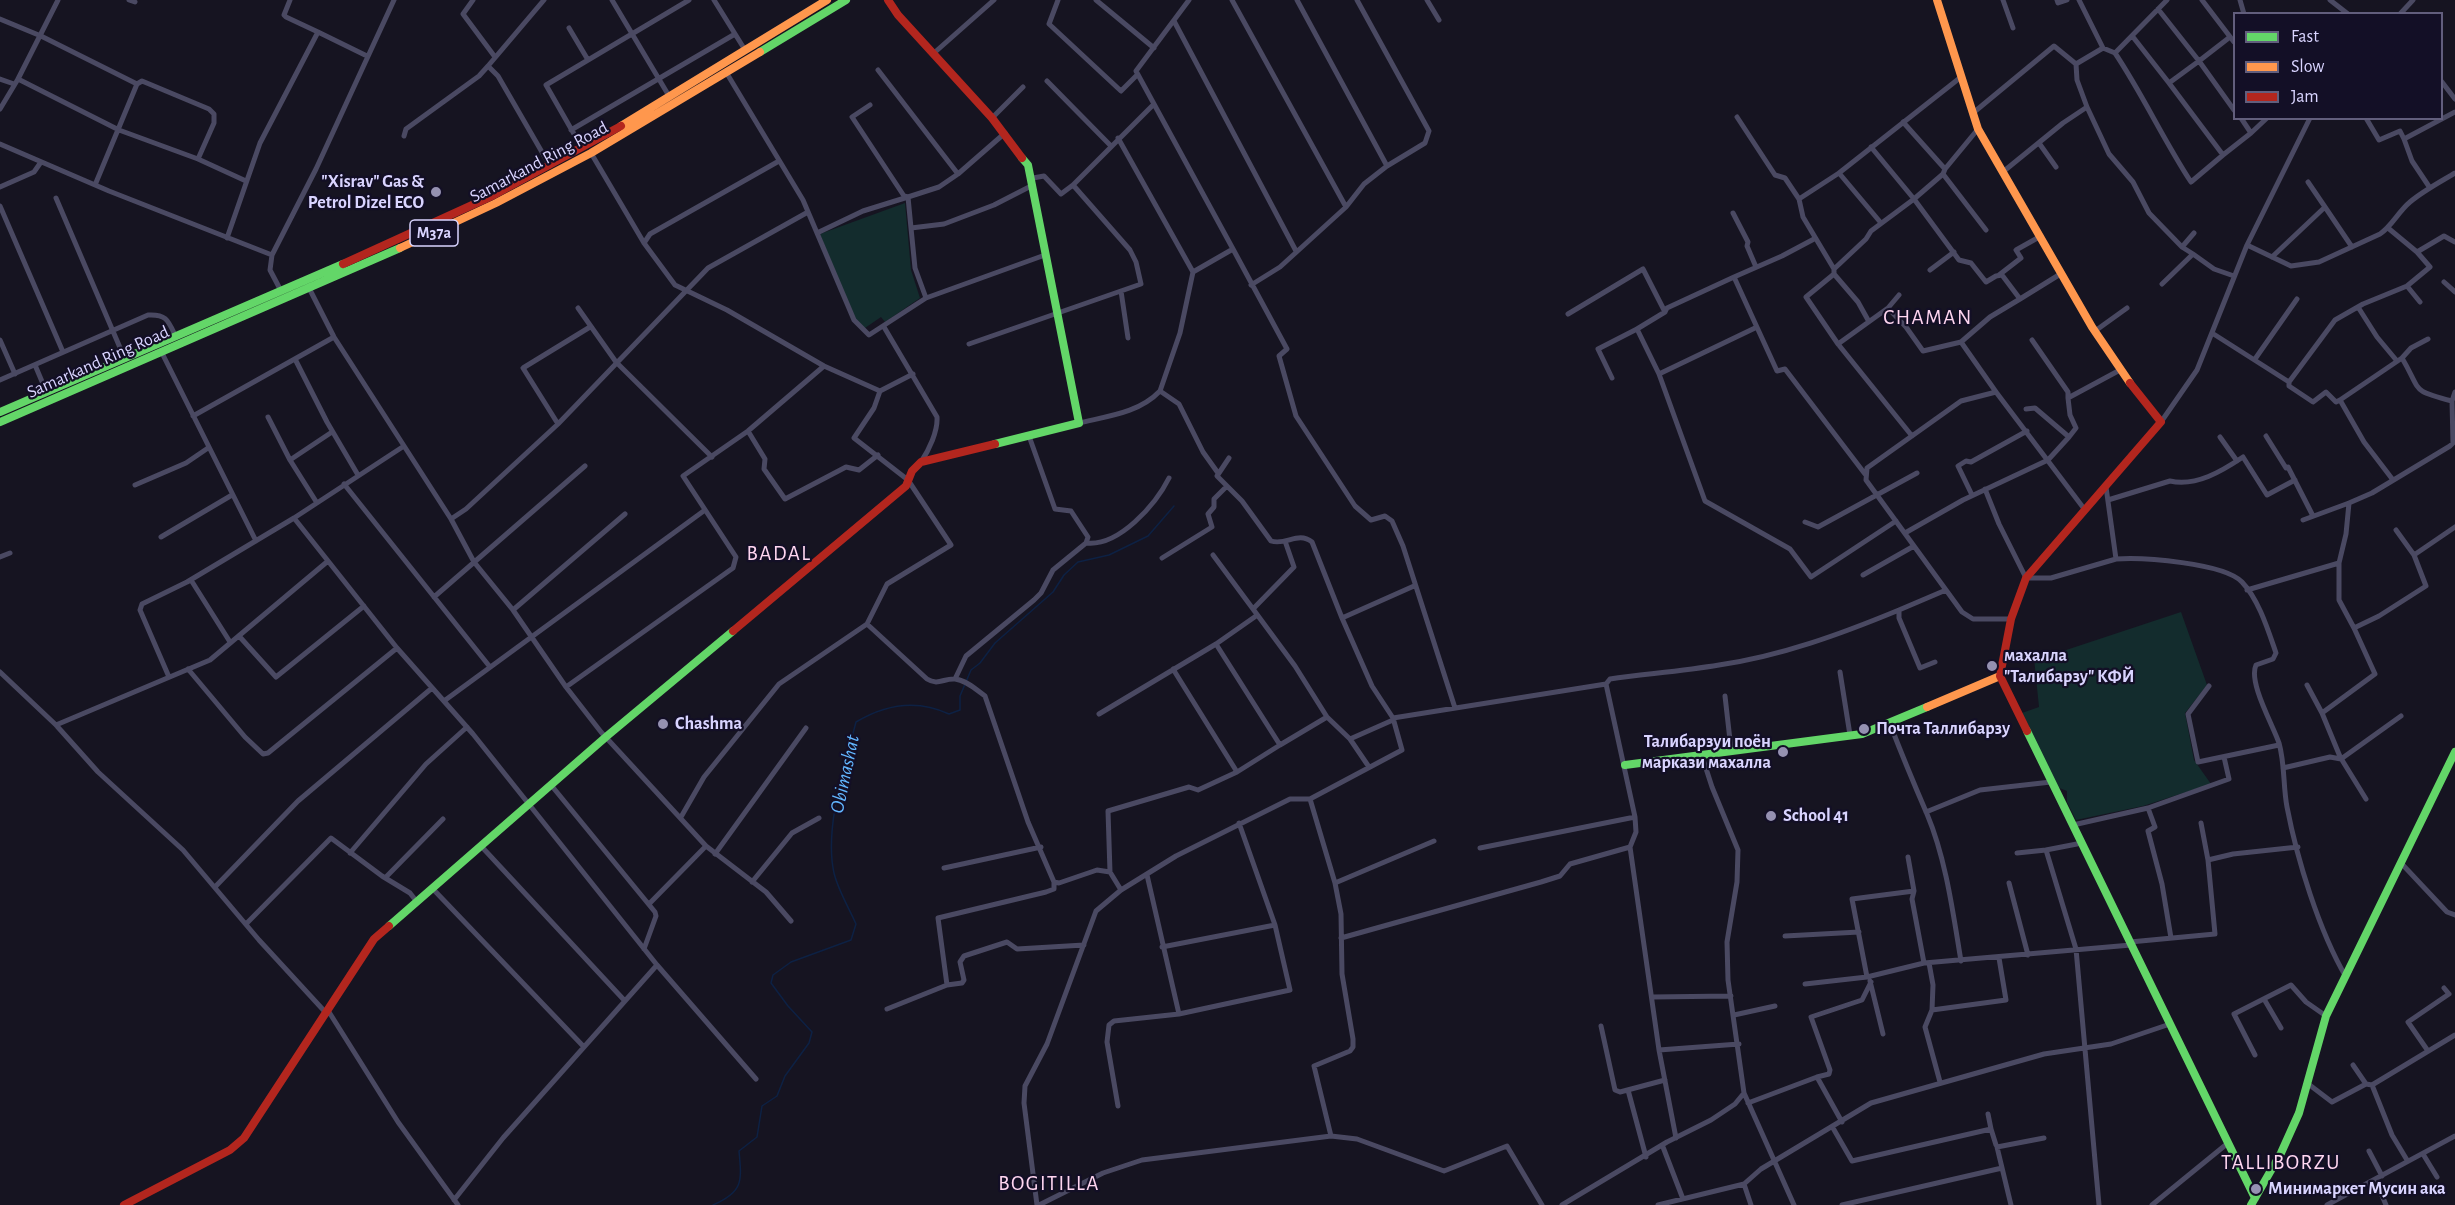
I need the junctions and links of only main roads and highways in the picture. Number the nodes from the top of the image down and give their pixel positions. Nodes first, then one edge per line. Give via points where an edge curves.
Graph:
1 (846, 0) edge
2 (1936, 0) edge
3 (823, 1) edge
4 (888, 2) edge
5 (758, 42) junction
6 (763, 50) junction
7 (494, 200) junction
8 (0, 412) edge
9 (0, 422) edge
10 (2000, 676) junction
11 (2455, 752) edge
12 (1625, 765) road end
13 (2253, 1202) edge
14 (127, 1204) edge

1 - 6 main road, Samarkand Ring Road / M37a
2 - 10 main road via 1978,129 2095,331 2161,422 2026,578 2011,620
3 - 5 main road, Samarkand Ring Road / M37a
4 - 14 main road via 1005,133 1028,165 1079,423 921,462 906,486 607,736 374,939 244,1138 230,1150
5 - 6 main road
5 - 7 main road, Samarkand Ring Road / M37a
6 - 7 main road, Samarkand Ring Road / M37a via 591,153
7 - 8 main road, Samarkand Ring Road / M37a
7 - 9 main road, Samarkand Ring Road / M37a via 361,266
10 - 12 main road via 1862,734
10 - 13 main road via 2228,1143
11 - 13 main road via 2326,1016 2299,1113

